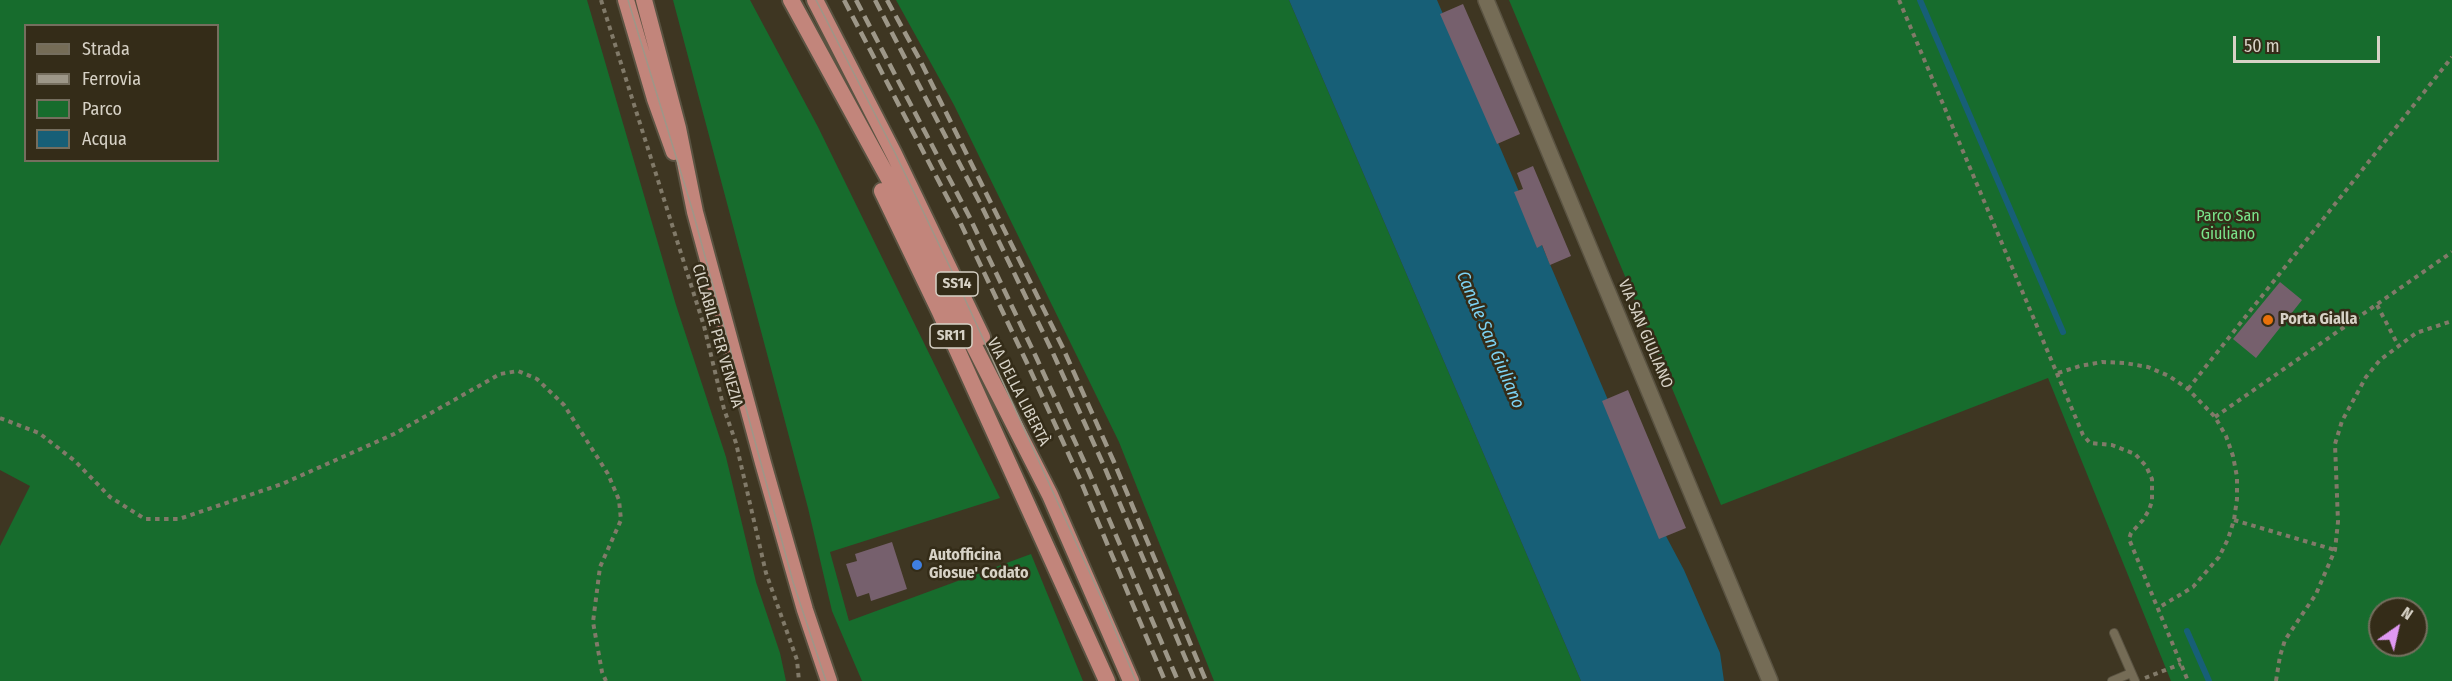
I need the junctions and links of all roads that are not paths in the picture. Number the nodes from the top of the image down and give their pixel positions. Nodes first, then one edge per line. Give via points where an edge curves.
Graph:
1 (626, 0) edge
2 (644, 0) edge
3 (780, 0) edge
4 (791, 0) edge
5 (815, 0) edge
6 (1486, 0) edge
7 (695, 212) junction
8 (1050, 495) junction
9 (2114, 633) dead end
10 (2135, 678) edge
11 (829, 681) edge
12 (1107, 681) edge
13 (1131, 681) edge
14 (1770, 681) edge
15 (2112, 681) edge

1 - 7 highway via 655,99
2 - 7 highway via 678,128
3 - 12 highway, SR11 via 892,212
4 - 8 highway, VIA DELLA LIBERTÀ / SR11 via 891,183
5 - 8 highway, SS14 via 972,315
6 - 14 street, VIA SAN GIULIANO
7 - 11 highway via 763,464
8 - 13 highway, VIA DELLA LIBERTÀ / SR11
9 - 10 lane
10 - 15 lane

